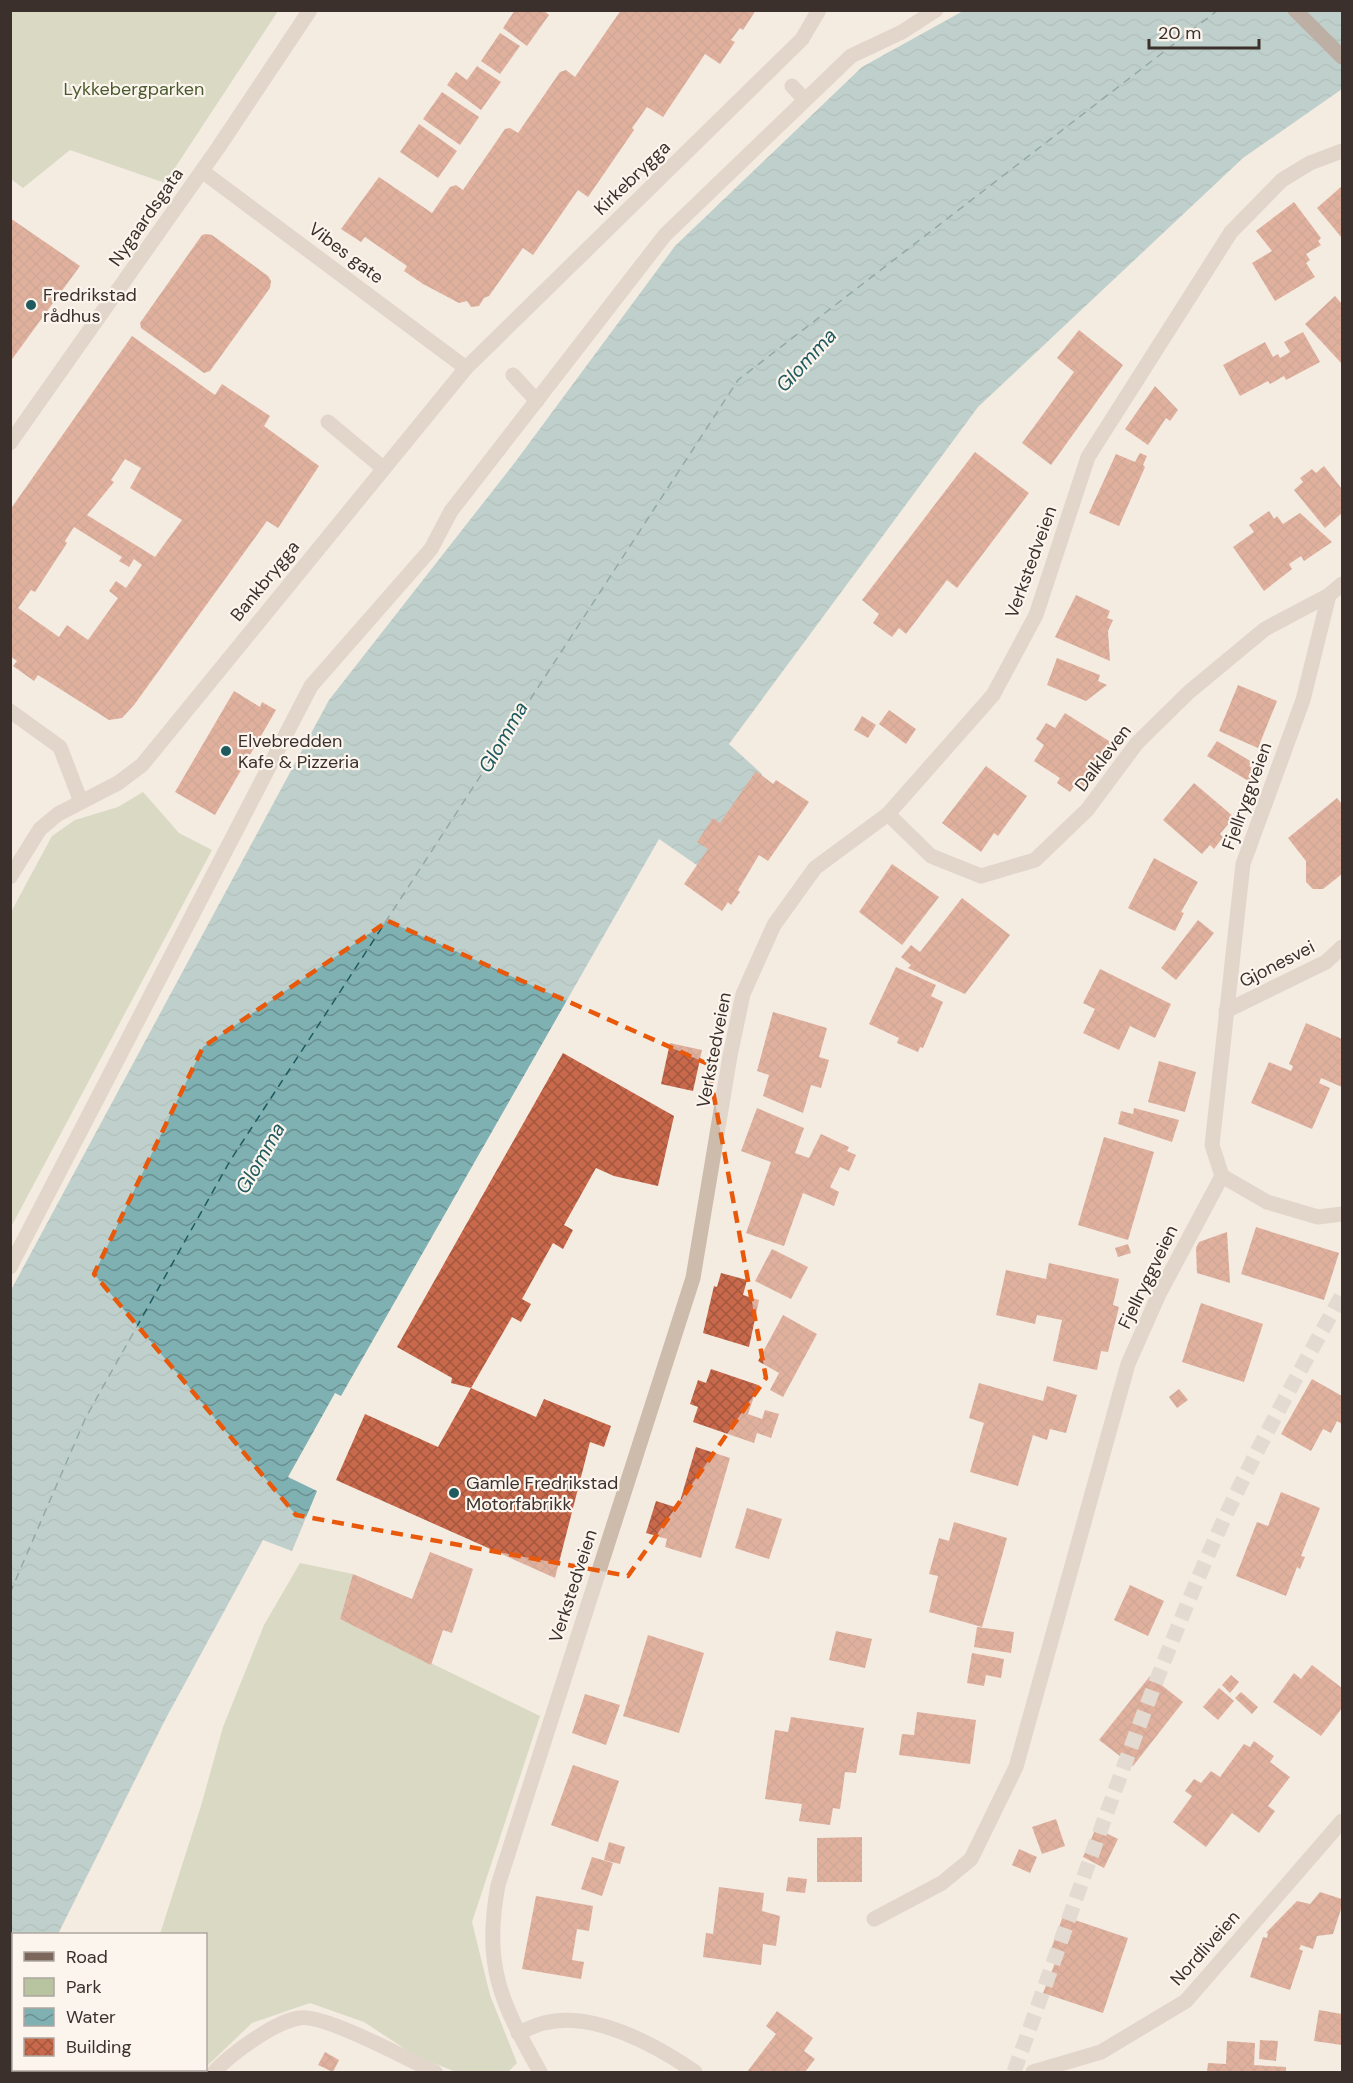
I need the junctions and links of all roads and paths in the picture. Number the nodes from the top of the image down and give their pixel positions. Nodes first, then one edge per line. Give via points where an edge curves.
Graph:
1 (310, 10) edge
2 (819, 10) edge
3 (936, 10) edge
4 (1295, 10) edge
5 (1342, 57) edge
6 (792, 86) dead end
7 (804, 99) junction
8 (1342, 152) edge
9 (202, 171) junction
10 (466, 368) junction
11 (513, 375) dead end
12 (537, 401) junction
13 (328, 422) dead end
14 (10, 443) edge
15 (383, 468) junction
16 (1342, 584) edge
17 (1329, 595) junction
18 (10, 711) edge
19 (81, 802) junction
20 (888, 814) junction
21 (10, 877) edge
22 (1342, 947) edge
23 (1226, 1011) junction
24 (1222, 1176) junction
25 (1342, 1214) edge
26 (10, 1267) edge
27 (1342, 1821) edge
28 (874, 1919) dead end
29 (518, 2033) junction
30 (214, 2073) edge
31 (435, 2073) edge
32 (540, 2073) edge
33 (694, 2073) edge
34 (1033, 2073) edge

1 - 9 street, Nygaardsgata
2 - 10 street, Kirkebrygga via 802,39
3 - 7 street via 902,32 851,56
4 - 5 main road
6 - 7 street
7 - 12 street via 665,235
8 - 20 street, Verkstedveien via 1282,180 1231,232 1088,457 1036,615 993,695
9 - 10 street, Vibes gate
9 - 14 street, Nygaardsgata
10 - 15 street, Bankbrygga
11 - 12 street
12 - 26 street via 451,511 431,549 311,686
13 - 15 street
15 - 19 street, Bankbrygga via 142,765
16 - 17 street, Dalkleven
17 - 20 street, Dalkleven via 1265,629 1189,692 1137,742 1087,810 1035,860 981,876 930,856
17 - 23 street, Fjellryggveien via 1303,700 1243,864
18 - 19 street via 60,747
19 - 21 street, Bankbrygga via 40,829
20 - 29 street, Verkstedveien via 815,868 774,925 743,994 693,1278 498,1885 491,1922 492,1961
22 - 23 street, Gjonesvei via 1326,962
23 - 24 street, Fjellryggveien via 1212,1145
24 - 25 street via 1268,1202 1318,1217
24 - 28 street, Fjellryggveien via 1159,1294 1128,1364 1016,1767 971,1859 942,1883
27 - 34 street, Nordliveien via 1186,2001 1101,2052
29 - 32 street, Verkstedveien
29 - 33 street via 544,2022 578,2020 629,2034
30 - 31 street via 270,2029 300,2017 333,2025

